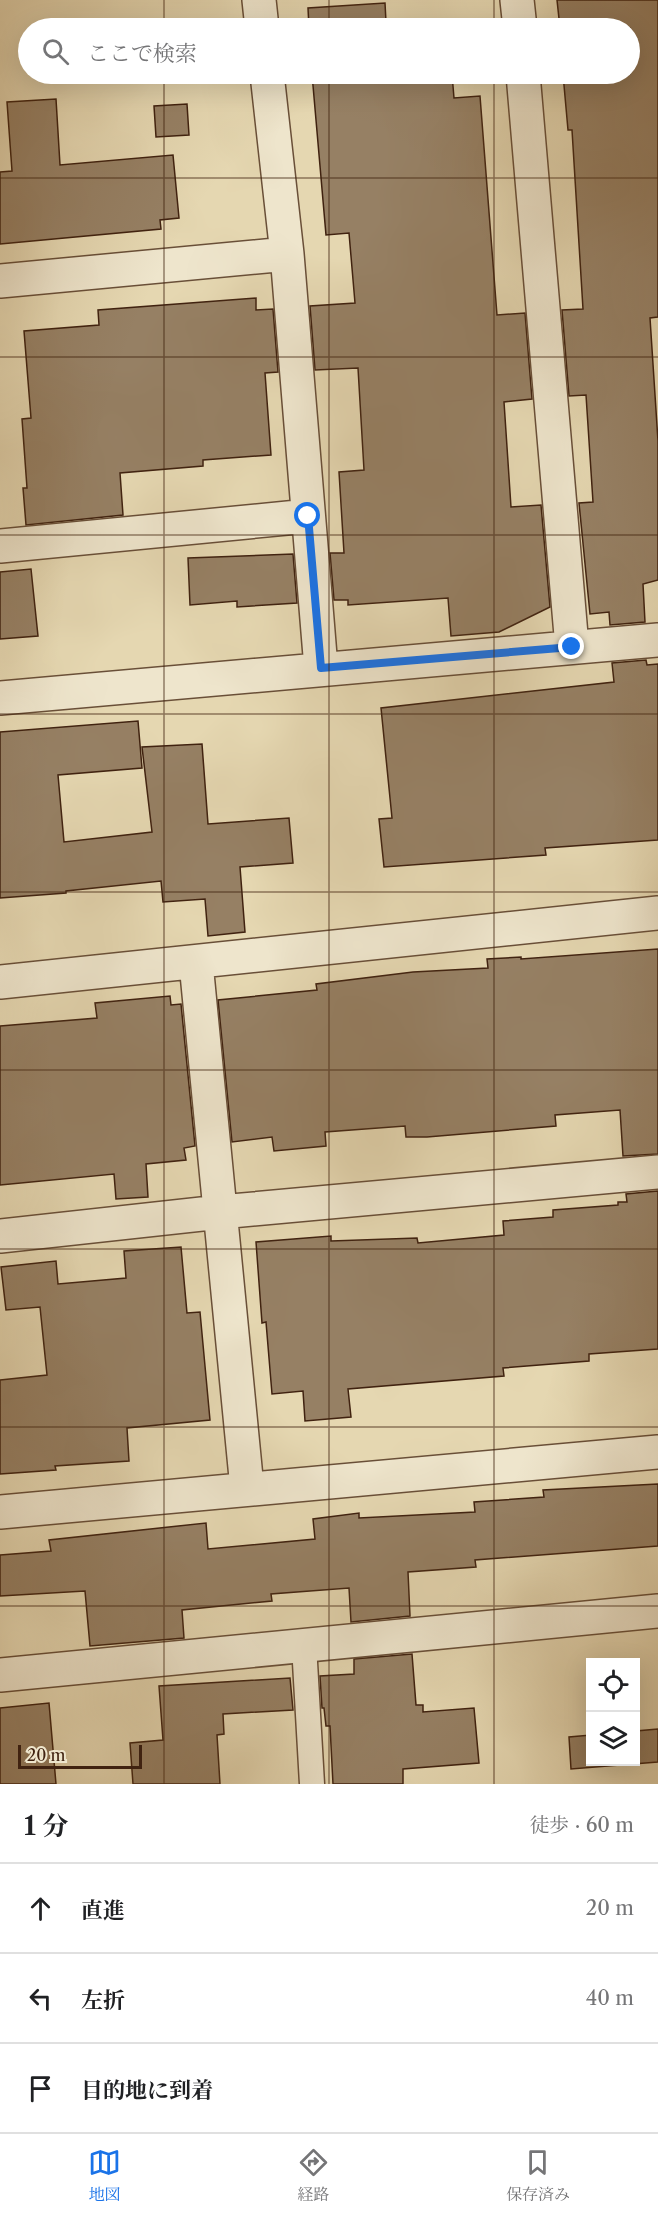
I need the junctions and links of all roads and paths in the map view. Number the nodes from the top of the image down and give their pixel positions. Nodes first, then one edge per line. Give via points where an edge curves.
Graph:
1 (259, 0) edge
2 (517, 0) edge
3 (261, 18) edge
4 (519, 18) edge
5 (268, 84) edge
6 (525, 84) edge
7 (287, 254) junction
8 (0, 281) edge
9 (308, 516) junction
10 (0, 546) edge
11 (658, 640) edge
12 (572, 647) junction
13 (321, 668) junction
14 (0, 698) edge
15 (658, 913) edge
16 (196, 963) junction
17 (0, 982) edge
18 (658, 1172) edge
19 (220, 1212) junction
20 (0, 1236) edge
21 (658, 1452) edge
22 (247, 1488) junction
23 (0, 1512) edge
24 (658, 1611) edge
25 (304, 1645) junction
26 (0, 1675) edge
27 (312, 1784) edge

1 - 3 street
2 - 4 street
5 - 7 street
6 - 12 street
7 - 8 street
7 - 9 street
9 - 10 street
9 - 13 street
11 - 12 street
12 - 13 street
13 - 14 street
15 - 16 street
16 - 17 street
16 - 19 street
18 - 19 street
19 - 20 street
19 - 22 street
21 - 22 street
22 - 23 street
24 - 25 street
25 - 26 street
25 - 27 lane

